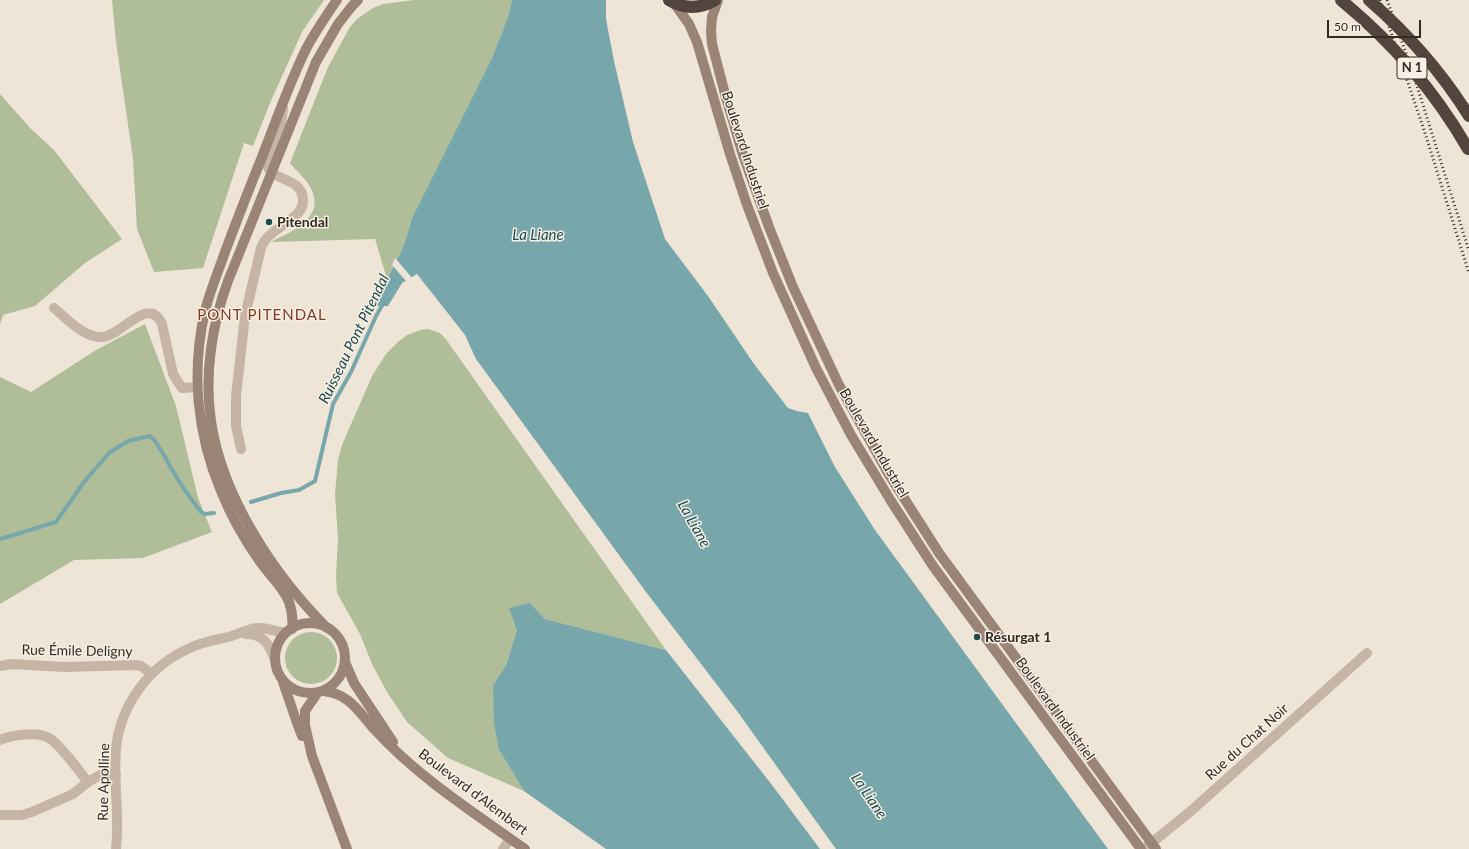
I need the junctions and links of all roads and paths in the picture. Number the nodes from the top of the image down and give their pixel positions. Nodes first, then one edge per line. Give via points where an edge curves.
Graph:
1 (337, 0) edge
2 (358, 0) edge
3 (717, 0) edge
4 (1341, 0) edge
5 (1369, 0) edge
6 (671, 1) edge
7 (283, 104) junction
8 (1469, 116) edge
9 (1469, 150) edge
10 (272, 173) junction
11 (54, 308) dead end
12 (197, 387) junction
13 (241, 449) dead end
14 (327, 628) junction
15 (290, 630) junction
16 (235, 635) junction
17 (1367, 653) dead end
18 (276, 660) junction
19 (345, 662) junction
20 (0, 666) edge
21 (152, 674) junction
22 (283, 680) junction
23 (321, 691) junction
24 (0, 740) edge
25 (312, 756) junction
26 (404, 758) junction
27 (116, 775) junction
28 (88, 782) junction
29 (0, 815) edge
30 (510, 839) junction
31 (1148, 848) edge
32 (116, 849) edge
33 (347, 849) edge
34 (503, 849) edge
35 (525, 849) edge

1 - 7 street via 306,50
2 - 10 street via 338,24 321,53
3 - 6 highway via 695,7
3 - 31 street, Boulevard Industriel via 712,21 712,44 743,155 793,287 839,385 888,473 939,553
4 - 9 highway, N 1, bridge via 1375,29 1405,60 1445,112
5 - 8 highway, N 1, bridge via 1419,49 1444,79
6 - 31 street, Boulevard Industriel via 689,24 697,42 730,154 774,273 816,368 848,430 943,580
7 - 10 street via 280,127 267,159
7 - 12 street via 208,300 199,349
10 - 13 street via 296,185 302,194 303,203 295,217 265,239 261,248 245,316 236,396 236,426
10 - 14 street via 228,280 220,307 210,361 210,416 222,465 246,520 279,571
11 - 12 street via 85,332 102,338 115,333 143,314 154,314 162,324 176,380 182,388
12 - 15 street via 203,434 220,490 246,541 287,598 292,612
14 - 15 street via 311,623
14 - 19 street via 342,643
15 - 16 street, Rue Apolline via 279,632 257,628
15 - 18 street via 279,643
16 - 18 street, Rue Apolline via 259,635
16 - 21 street, Rue Apolline via 189,648 166,661
17 - 31 street, Rue du Chat Noir
18 - 22 street
19 - 23 street via 338,679 332,686
19 - 26 street, Boulevard d'Alembert via 354,683
20 - 21 street, Rue Émile Deligny via 135,665
21 - 27 street, Rue Apolline via 131,702 123,720 117,747
22 - 23 street via 300,691
22 - 25 street via 296,720
23 - 25 street via 309,704 304,717
23 - 26 street, Boulevard d'Alembert via 340,694 348,699
24 - 28 street via 21,734 49,738
25 - 33 street
26 - 30 street, Boulevard d'Alembert via 430,781
27 - 28 street via 100,775
27 - 32 street, Rue Apolline
28 - 29 street via 73,794 32,812 22,815
30 - 34 street
30 - 35 street, Boulevard d'Alembert

